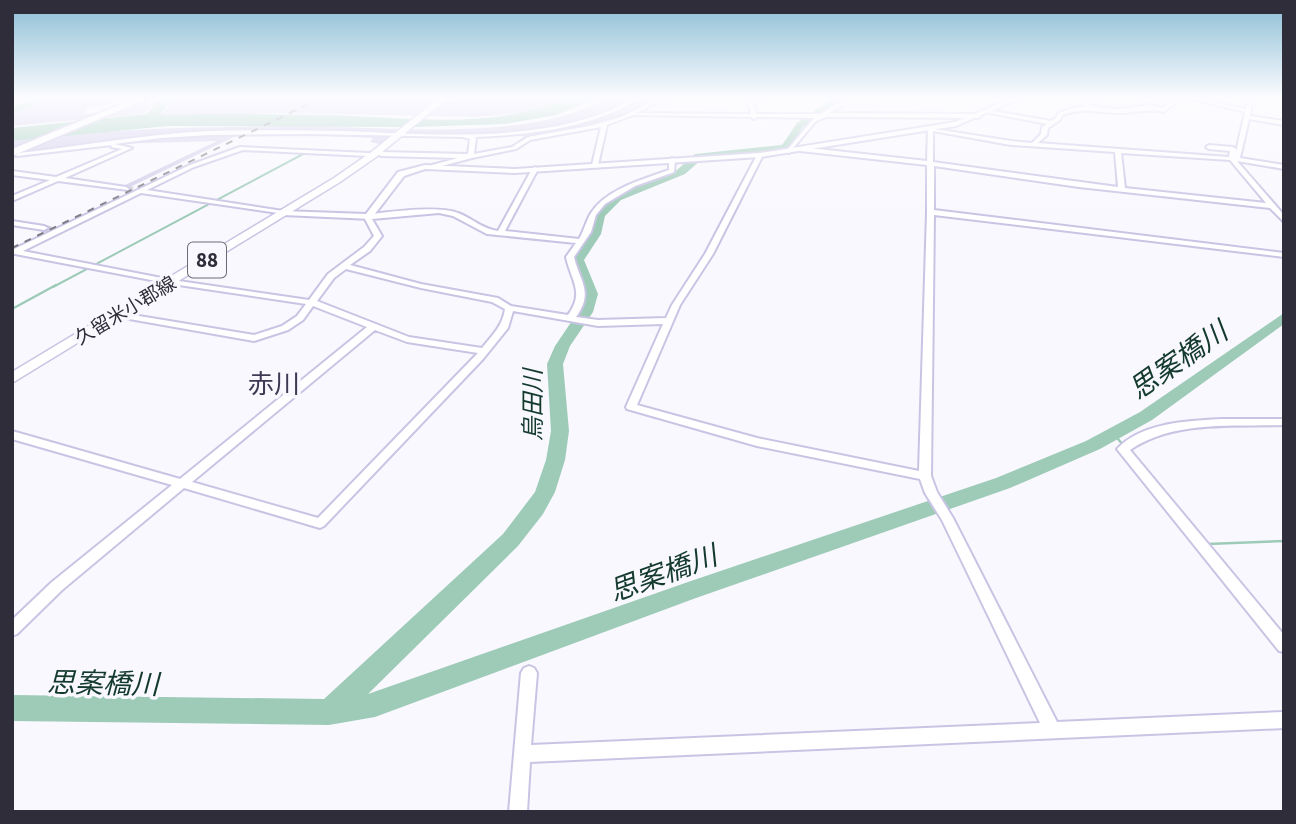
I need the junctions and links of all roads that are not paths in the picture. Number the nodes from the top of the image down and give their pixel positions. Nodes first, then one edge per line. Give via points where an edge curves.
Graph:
1 (50, 136) edge
2 (55, 136) edge
3 (157, 136) edge
4 (263, 136) edge
5 (396, 136) edge
6 (449, 136) edge
7 (484, 136) edge
8 (541, 136) edge
9 (601, 136) edge
10 (801, 136) edge
11 (882, 136) edge
12 (930, 136) edge
13 (978, 136) edge
14 (1042, 136) edge
15 (1241, 136) edge
16 (473, 138) junction
17 (1033, 145) junction
18 (1209, 147) dead end
19 (243, 148) junction
20 (800, 149) junction
21 (789, 151) junction
22 (1118, 152) junction
23 (18, 153) edge
24 (367, 154) dead end
25 (381, 154) dead end
26 (760, 155) junction
27 (468, 158) junction
28 (693, 159) joint
29 (1235, 159) junction
30 (672, 160) junction
31 (12, 163) edge
32 (931, 163) junction
33 (595, 165) junction
34 (434, 166) junction
35 (1284, 167) edge
36 (535, 169) junction
37 (12, 173) edge
38 (56, 179) junction
39 (126, 189) tunnel mouth
40 (1122, 190) junction
41 (139, 191) junction
42 (12, 199) edge
43 (1272, 206) junction
44 (931, 212) junction
45 (282, 213) junction
46 (1284, 213) edge
47 (368, 217) junction
48 (1284, 220) edge
49 (12, 223) edge
50 (51, 230) junction
51 (500, 233) junction
52 (580, 241) junction
53 (14, 253) edge
54 (1284, 255) edge
55 (344, 266) junction
56 (172, 282) junction
57 (313, 303) junction
58 (509, 308) junction
59 (118, 314) junction
60 (573, 318) junction
61 (668, 321) junction
62 (373, 327) junction
63 (484, 351) junction
64 (12, 379) edge
65 (1284, 422) edge
66 (12, 435) edge
67 (925, 476) junction
68 (184, 482) junction
69 (12, 631) edge
70 (1284, 646) edge
71 (529, 673) dead end
72 (1284, 720) edge
73 (1052, 730) junction
74 (523, 754) junction
75 (518, 812) edge

1 - 23 highway
2 - 23 highway
3 - 23 street
4 - 19 street
5 - 45 main road, 久留米小郡線 / 88
6 - 16 street
7 - 16 street
8 - 27 street
9 - 33 street
10 - 21 street
11 - 20 street
12 - 32 street
13 - 17 street
14 - 17 street
15 - 29 street
16 - 27 street
17 - 22 street
18 - 29 street via 1233,149
19 - 24 street
19 - 41 street
20 - 21 street
20 - 32 street
21 - 26 street
22 - 29 street
22 - 40 street
23 - 31 street
23 - 38 street via 129,148
25 - 27 street
26 - 28 street
26 - 61 street via 724,228
27 - 34 street
28 - 30 street
29 - 35 street
29 - 43 street
29 - 46 street
30 - 33 street
30 - 52 street via 672,172 633,185 603,203
32 - 40 street
32 - 44 street
33 - 36 street
34 - 36 street
34 - 47 street via 401,174
36 - 51 street
37 - 38 street
38 - 39 street
38 - 42 street
40 - 43 street
41 - 45 street
41 - 50 street
43 - 48 street
44 - 54 street
44 - 67 street
45 - 47 street
45 - 56 main road, 久留米小郡線 / 88
47 - 51 street via 439,211 455,214 486,232
47 - 55 street via 378,236
49 - 50 street
50 - 53 street
51 - 52 street
52 - 60 street via 570,257 583,288 581,307
53 - 56 street
55 - 57 street via 325,283
55 - 58 street via 495,300
56 - 57 street
56 - 59 main road, 久留米小郡線 / 88
57 - 59 street via 294,323 258,338
57 - 62 street
58 - 60 street
58 - 63 street via 502,329
59 - 64 main road, 久留米小郡線 / 88
60 - 61 street via 608,323
61 - 67 street via 630,404 633,410 757,442
62 - 63 street via 407,339
62 - 68 street
63 - 68 street via 320,523
65 - 70 street via 1176,426 1123,449
66 - 68 street
67 - 73 street
68 - 69 street via 57,586
71 - 74 street
72 - 73 street
73 - 74 street
74 - 75 street

